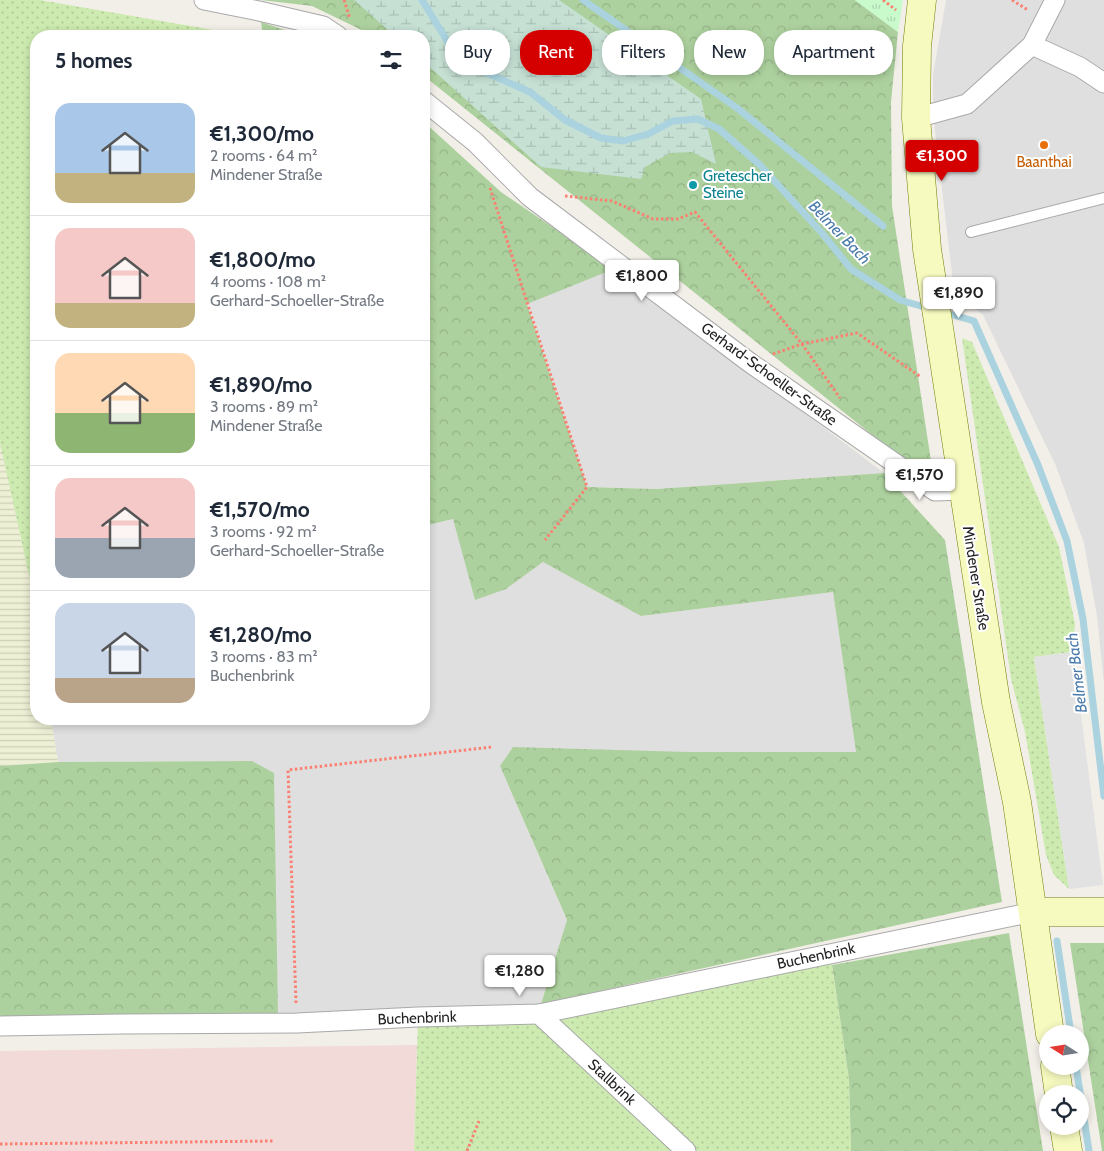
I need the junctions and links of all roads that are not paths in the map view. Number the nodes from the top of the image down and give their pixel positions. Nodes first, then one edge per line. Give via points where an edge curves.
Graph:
1 (204, 0) edge
2 (922, 0) edge
3 (1055, 0) edge
4 (329, 30) edge
5 (1032, 44) junction
6 (1104, 84) edge
7 (430, 106) edge
8 (916, 118) junction
9 (1104, 198) edge
10 (971, 232) dead end
11 (963, 490) junction
12 (1033, 912) junction
13 (1099, 912) edge
14 (539, 1014) junction
15 (1049, 1025) edge
16 (0, 1026) edge
17 (1065, 1135) edge
18 (686, 1151) edge
19 (1068, 1151) edge

1 - 4 street via 266,12
2 - 8 main road, Mindener Straße via 917,46
3 - 5 street
5 - 6 street via 1080,67
5 - 8 street via 967,104
7 - 11 street, Gerhard-Schoeller-Straße via 475,142 530,197 749,362 935,491
8 - 11 main road, Mindener Straße via 927,249
9 - 10 lane
11 - 12 main road, Mindener Straße
12 - 13 main road
12 - 14 street, Buchenbrink
12 - 15 main road, Mindener Straße
14 - 16 street, Buchenbrink via 297,1023
14 - 18 street, Stallbrink
17 - 19 main road

